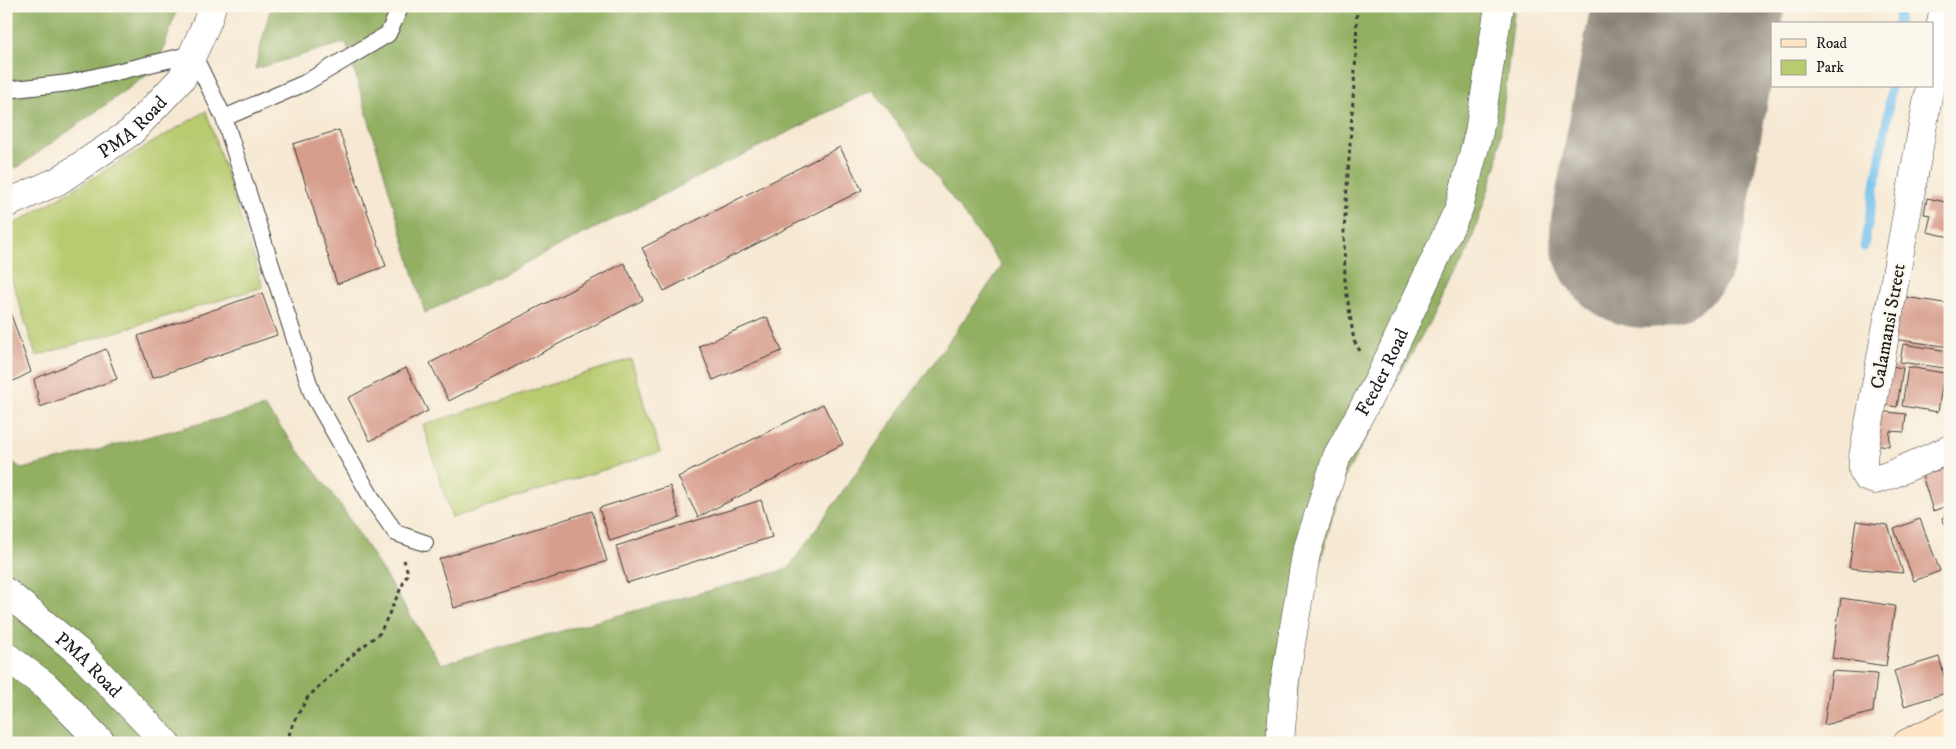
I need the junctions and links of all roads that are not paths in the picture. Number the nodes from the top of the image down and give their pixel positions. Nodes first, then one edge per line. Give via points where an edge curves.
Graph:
1 (212, 6) edge
2 (401, 6) edge
3 (1500, 6) edge
4 (1944, 6) edge
5 (192, 54) junction
6 (1934, 62) edge
7 (1930, 88) edge
8 (6, 90) edge
9 (224, 118) junction
10 (6, 204) edge
11 (1950, 449) edge
12 (425, 544) dead end
13 (6, 592) edge
14 (6, 656) edge
15 (1950, 722) edge
16 (102, 743) edge
17 (166, 743) edge
18 (1280, 743) edge
19 (1907, 743) edge

1 - 5 street, PMA Road
2 - 9 lane via 388,34 305,83
3 - 18 street, Feeder Road via 1479,132 1459,208 1378,382 1337,456 1306,554 1285,681
4 - 6 street
5 - 8 lane via 69,83
5 - 9 lane
5 - 10 street, PMA Road via 182,78 132,132 58,181
7 - 11 street, Calamansi Street via 1863,471 1866,477 1875,480
9 - 12 lane via 312,393 374,502 396,533
13 - 17 street, PMA Road via 80,654
14 - 16 street via 46,686
15 - 19 main road

